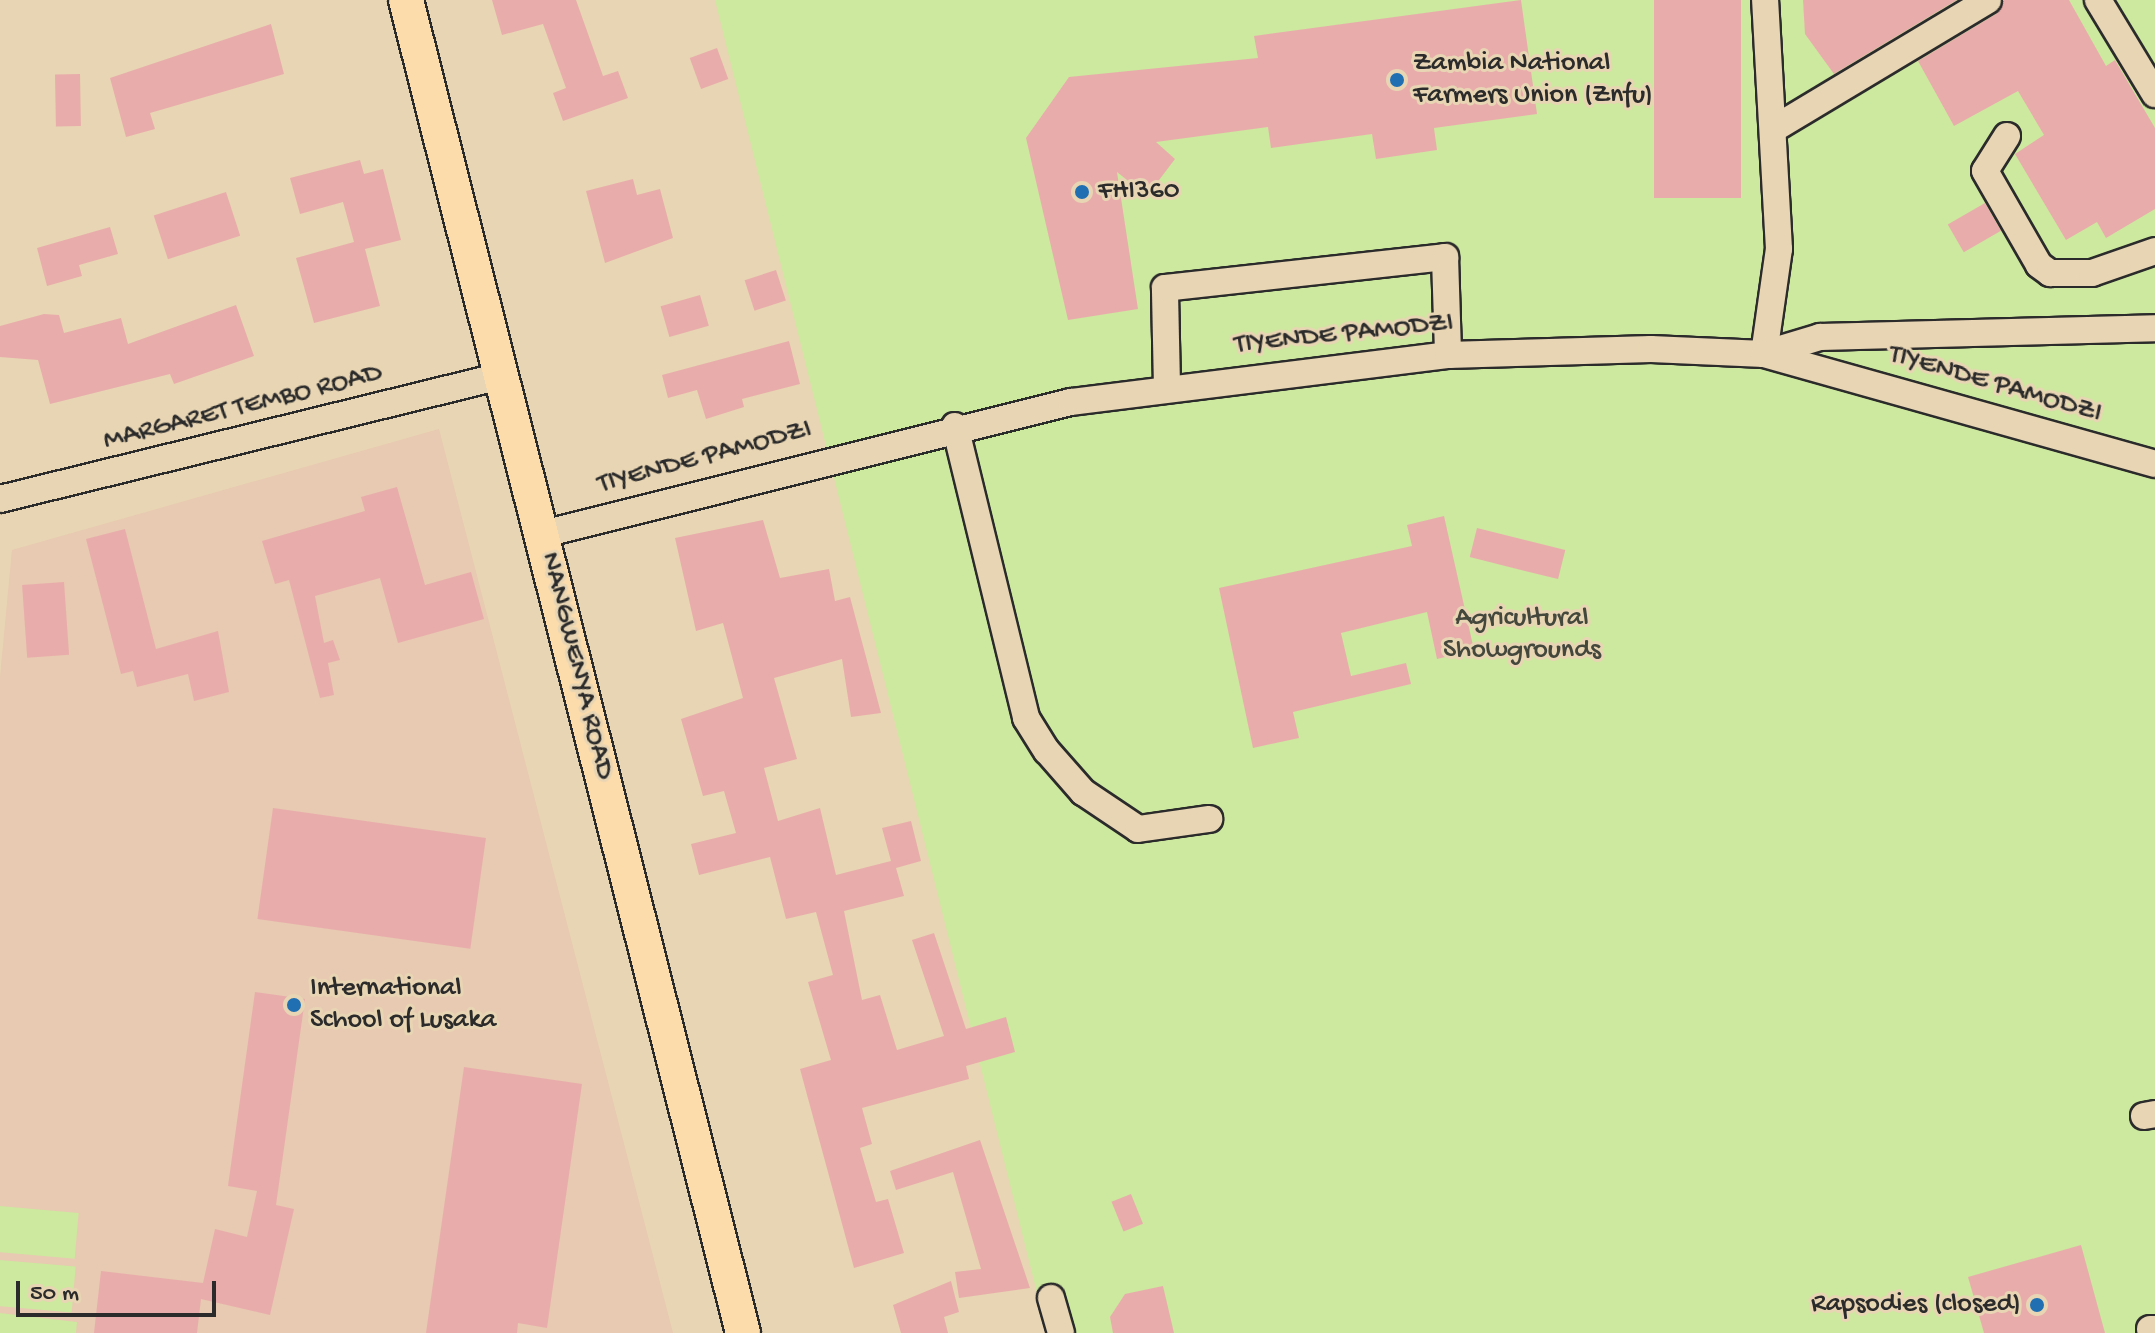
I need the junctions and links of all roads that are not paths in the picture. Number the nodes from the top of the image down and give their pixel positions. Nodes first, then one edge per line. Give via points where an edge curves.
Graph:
1 (406, 0) edge
2 (1765, 0) edge
3 (1988, 0) edge
4 (2098, 0) edge
5 (2155, 94) edge
6 (1777, 127) junction
7 (2007, 136) dead end
8 (2155, 251) edge
9 (2155, 328) edge
10 (1764, 354) junction
11 (1448, 355) junction
12 (501, 376) junction
13 (1167, 387) junction
14 (955, 426) junction
15 (2155, 464) edge
16 (0, 499) edge
17 (543, 534) junction
18 (1209, 819) dead end
19 (1051, 1298) dead end
20 (743, 1333) edge
21 (1061, 1333) edge

1 - 12 main road, NANGWENYA ROAD
2 - 6 street
3 - 6 street
4 - 5 street
6 - 10 street via 1779,249
7 - 8 street via 1985,171 2039,265 2050,273 2092,273
9 - 10 street via 1820,337
10 - 11 street, TIYENDE PAMODZI via 1651,349
10 - 15 street, TIYENDE PAMODZI
11 - 13 street, TIYENDE PAMODZI
11 - 13 street via 1445,257 1181,286 1165,288
12 - 16 street, MARGARET TEMBO ROAD
12 - 17 main road, NANGWENYA ROAD
13 - 14 street, TIYENDE PAMODZI
14 - 17 street, TIYENDE PAMODZI
14 - 18 street via 1026,718 1047,751 1083,792 1138,829
17 - 20 main road, NANGWENYA ROAD
19 - 21 street

